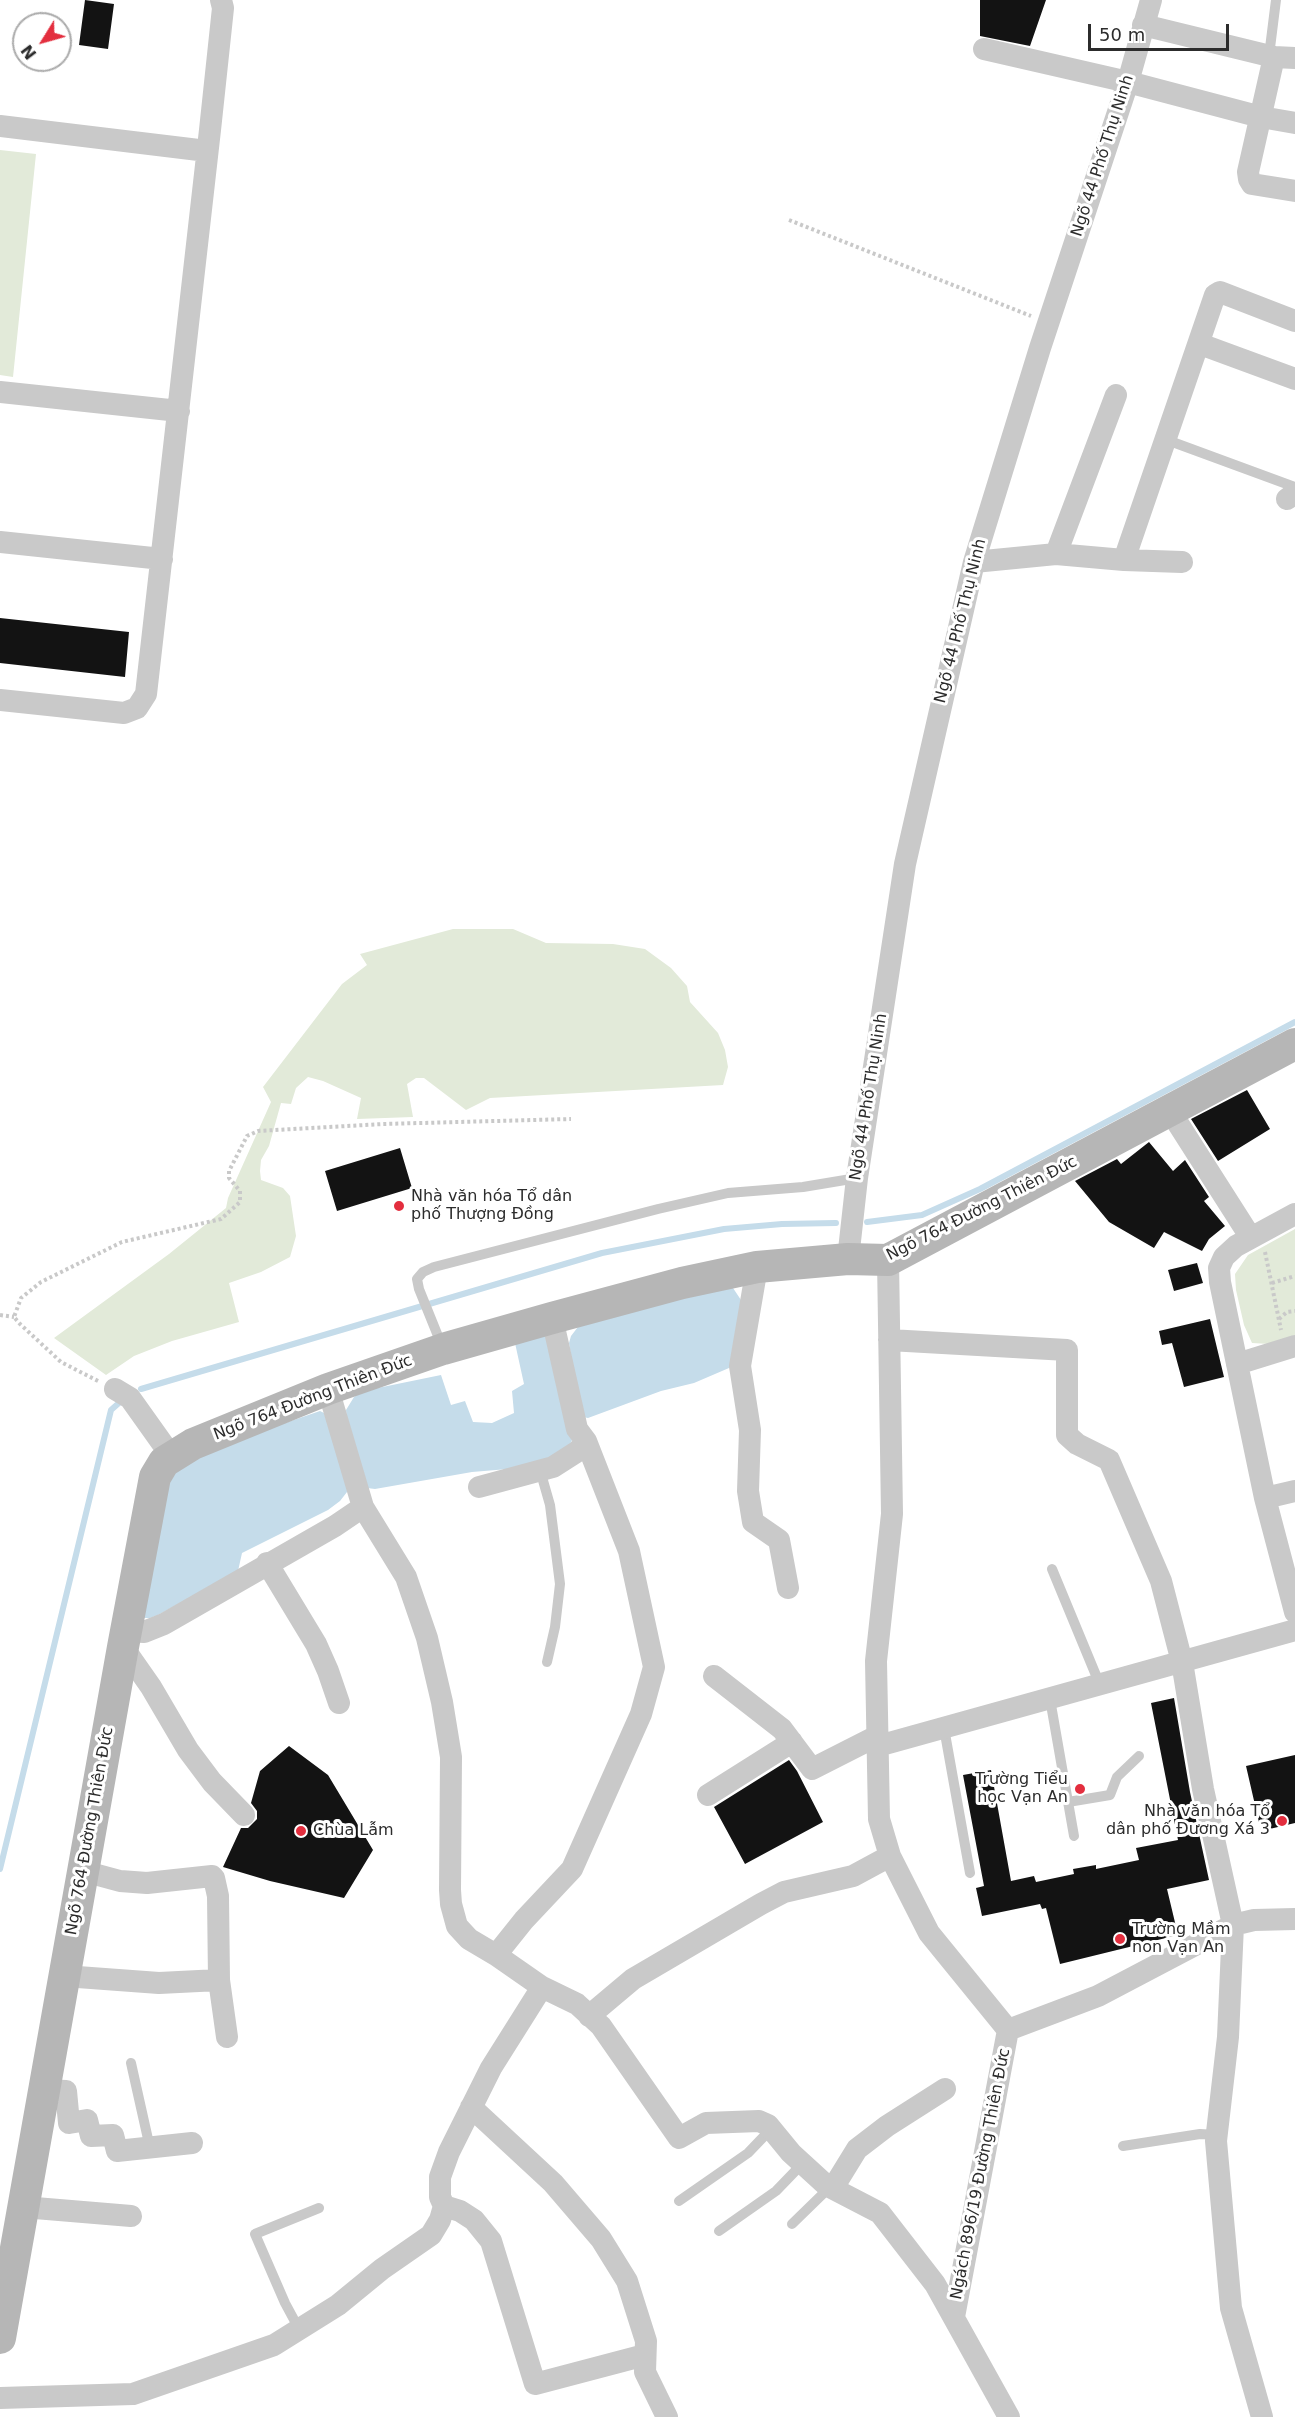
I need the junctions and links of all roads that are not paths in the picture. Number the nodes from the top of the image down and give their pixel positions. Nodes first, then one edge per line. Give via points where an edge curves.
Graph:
1 (221, 0) edge
2 (1151, 0) edge
3 (1276, 0) edge
4 (1143, 24) junction
5 (984, 49) dead end
6 (1280, 57) edge
7 (1128, 82) junction
8 (1261, 117) junction
9 (1295, 123) edge
10 (0, 126) edge
11 (207, 151) junction
12 (1295, 191) edge
13 (1295, 321) edge
14 (1200, 344) junction
15 (1295, 379) edge
16 (0, 392) edge
17 (1116, 395) dead end
18 (179, 411) junction
19 (1167, 440) junction
20 (1292, 493) edge
21 (0, 542) edge
22 (1056, 554) junction
23 (162, 559) junction
24 (1124, 560) junction
25 (1182, 561) dead end
26 (974, 562) junction
27 (0, 700) edge
28 (1295, 1044) edge
29 (1170, 1111) junction
30 (857, 1178) junction
31 (1295, 1214) edge
32 (1258, 1243) junction
33 (848, 1259) junction
34 (888, 1260) junction
35 (757, 1267) junction
36 (552, 1318) junction
37 (889, 1340) junction
38 (1289, 1342) edge
39 (443, 1349) junction
40 (1237, 1364) junction
41 (115, 1389) road end
42 (328, 1389) junction
43 (586, 1441) junction
44 (172, 1457) junction
45 (540, 1470) junction
46 (479, 1487) dead end
47 (1295, 1491) edge
48 (1265, 1498) junction
49 (363, 1507) junction
50 (267, 1563) junction
51 (1052, 1569) dead end
52 (788, 1588) dead end
53 (1295, 1612) edge
54 (1295, 1630) edge
55 (124, 1639) junction
56 (547, 1662) dead end
57 (1182, 1662) junction
58 (714, 1676) dead end
59 (1100, 1685) junction
60 (1050, 1699) junction
61 (339, 1703) dead end
62 (944, 1728) junction
63 (878, 1741) junction
64 (792, 1742) junction
65 (1139, 1756) dead end
66 (708, 1795) dead end
67 (1068, 1802) junction
68 (244, 1815) dead end
69 (1074, 1836) dead end
70 (890, 1856) junction
71 (83, 1871) junction
72 (970, 1873) dead end
73 (1295, 1919) edge
74 (1233, 1925) junction
75 (496, 1955) junction
76 (64, 1976) junction
77 (219, 1980) junction
78 (542, 1987) junction
79 (589, 2016) junction
80 (1008, 2030) junction
81 (227, 2037) dead end
82 (131, 2063) dead end
83 (945, 2089) dead end
84 (44, 2090) junction
85 (471, 2107) junction
86 (771, 2129) junction
87 (1217, 2135) junction
88 (192, 2143) dead end
89 (1123, 2146) dead end
90 (150, 2148) junction
91 (803, 2163) junction
92 (832, 2188) junction
93 (679, 2201) dead end
94 (444, 2206) junction
95 (23, 2207) junction
96 (319, 2208) dead end
97 (131, 2216) dead end
98 (792, 2224) dead end
99 (719, 2230) dead end
100 (954, 2317) junction
101 (299, 2329) junction
102 (0, 2338) edge
103 (645, 2355) junction
104 (0, 2398) edge
105 (667, 2417) edge
106 (1009, 2417) edge
107 (1262, 2417) edge

1 - 11 street
2 - 4 street, Ngõ 44 Phố Thụ Ninh
3 - 6 lane
4 - 6 street
4 - 7 street, Ngõ 44 Phố Thụ Ninh
5 - 7 street
6 - 8 street
7 - 8 street
7 - 26 street, Ngõ 44 Phố Thụ Ninh
8 - 9 street
8 - 12 street via 1249,180 1252,184
10 - 11 street
11 - 18 street
13 - 14 street via 1220,292 1212,302
14 - 15 street
14 - 19 street
16 - 18 street
17 - 22 street
18 - 23 street
19 - 20 lane
19 - 24 street
21 - 23 street
22 - 24 street
22 - 26 street
23 - 27 street via 149,679 137,708 124,714
24 - 25 street
26 - 30 street, Ngõ 44 Phố Thụ Ninh via 905,864
28 - 29 street, Ngõ 764 Đường Thiên Đức
29 - 32 street
29 - 34 street, Ngõ 764 Đường Thiên Đức
30 - 33 street, Ngõ 44 Phố Thụ Ninh
30 - 39 lane via 728,1193 434,1267 417,1279
31 - 32 street
32 - 40 street via 1236,1246 1219,1268
33 - 34 street, Ngõ 764 Đường Thiên Đức
33 - 35 street, Ngõ 764 Đường Thiên Đức
34 - 37 street
35 - 36 street, Ngõ 764 Đường Thiên Đức
35 - 52 street via 740,1366 750,1430 748,1491 753,1522 779,1540
36 - 39 street, Ngõ 764 Đường Thiên Đức
36 - 43 street via 577,1429
37 - 57 street via 1067,1350 1067,1435 1108,1460 1161,1581
37 - 63 street via 892,1514 876,1661
38 - 40 street
39 - 42 street, Ngõ 764 Đường Thiên Đức
40 - 48 street
41 - 44 street via 130,1398
42 - 44 street, Ngõ 764 Đường Thiên Đức via 193,1444
42 - 49 street
43 - 45 street via 566,1460
43 - 75 street via 629,1551 654,1667 641,1714 572,1869
44 - 55 street, Ngõ 764 Đường Thiên Đức via 164,1462 155,1478
45 - 46 street
45 - 56 lane via 550,1505 560,1584
47 - 48 street
48 - 53 street
49 - 50 street
49 - 75 street via 406,1577 427,1638 442,1702 451,1757 450,1890 457,1926 469,1939
50 - 55 street via 164,1624
50 - 61 street via 316,1644
51 - 59 lane
54 - 57 street
55 - 68 street via 188,1750
55 - 71 street, Ngõ 764 Đường Thiên Đức
57 - 59 street
57 - 74 street via 1203,1789
58 - 64 street via 782,1729
59 - 60 street
60 - 62 street
60 - 67 lane
62 - 63 street
62 - 72 lane
63 - 64 street via 812,1769
63 - 70 street via 879,1819
64 - 66 street
65 - 67 lane via 1117,1777 1110,1795
67 - 69 lane
70 - 79 street via 853,1876 784,1892 761,1904 633,1979
70 - 80 street via 929,1933
71 - 76 street, Ngõ 764 Đường Thiên Đức
71 - 77 street via 120,1881 147,1883 212,1876 218,1896
73 - 74 street
74 - 80 street via 1098,1996
74 - 87 street
75 - 78 street
76 - 77 street via 159,1983
76 - 84 street, Ngõ 764 Đường Thiên Đức
77 - 81 street
78 - 79 street via 577,2004
78 - 85 street
79 - 86 street via 601,2026 679,2138 706,2123 759,2121
80 - 100 street, Ngách 896/19 Đường Thiên Đức
82 - 90 lane
83 - 92 street via 857,2149
84 - 90 street via 66,2091 69,2123 87,2121 91,2136 113,2135 117,2151
84 - 95 street, Ngõ 764 Đường Thiên Đức
85 - 94 street via 440,2177
85 - 103 street via 553,2183 601,2239 627,2282 646,2341
86 - 91 street
86 - 93 lane via 748,2153
87 - 89 lane
87 - 107 street via 1231,2308
88 - 90 street
91 - 92 street
91 - 99 lane via 776,2191
92 - 98 lane
92 - 100 street via 879,2212 935,2284
94 - 101 street via 430,2235 338,2305
94 - 103 street via 474,2220 491,2241 536,2384
95 - 97 street
95 - 102 street, Ngõ 764 Đường Thiên Đức
96 - 101 lane via 255,2234
100 - 106 street
101 - 104 street via 273,2345 133,2394
103 - 105 street via 645,2372

